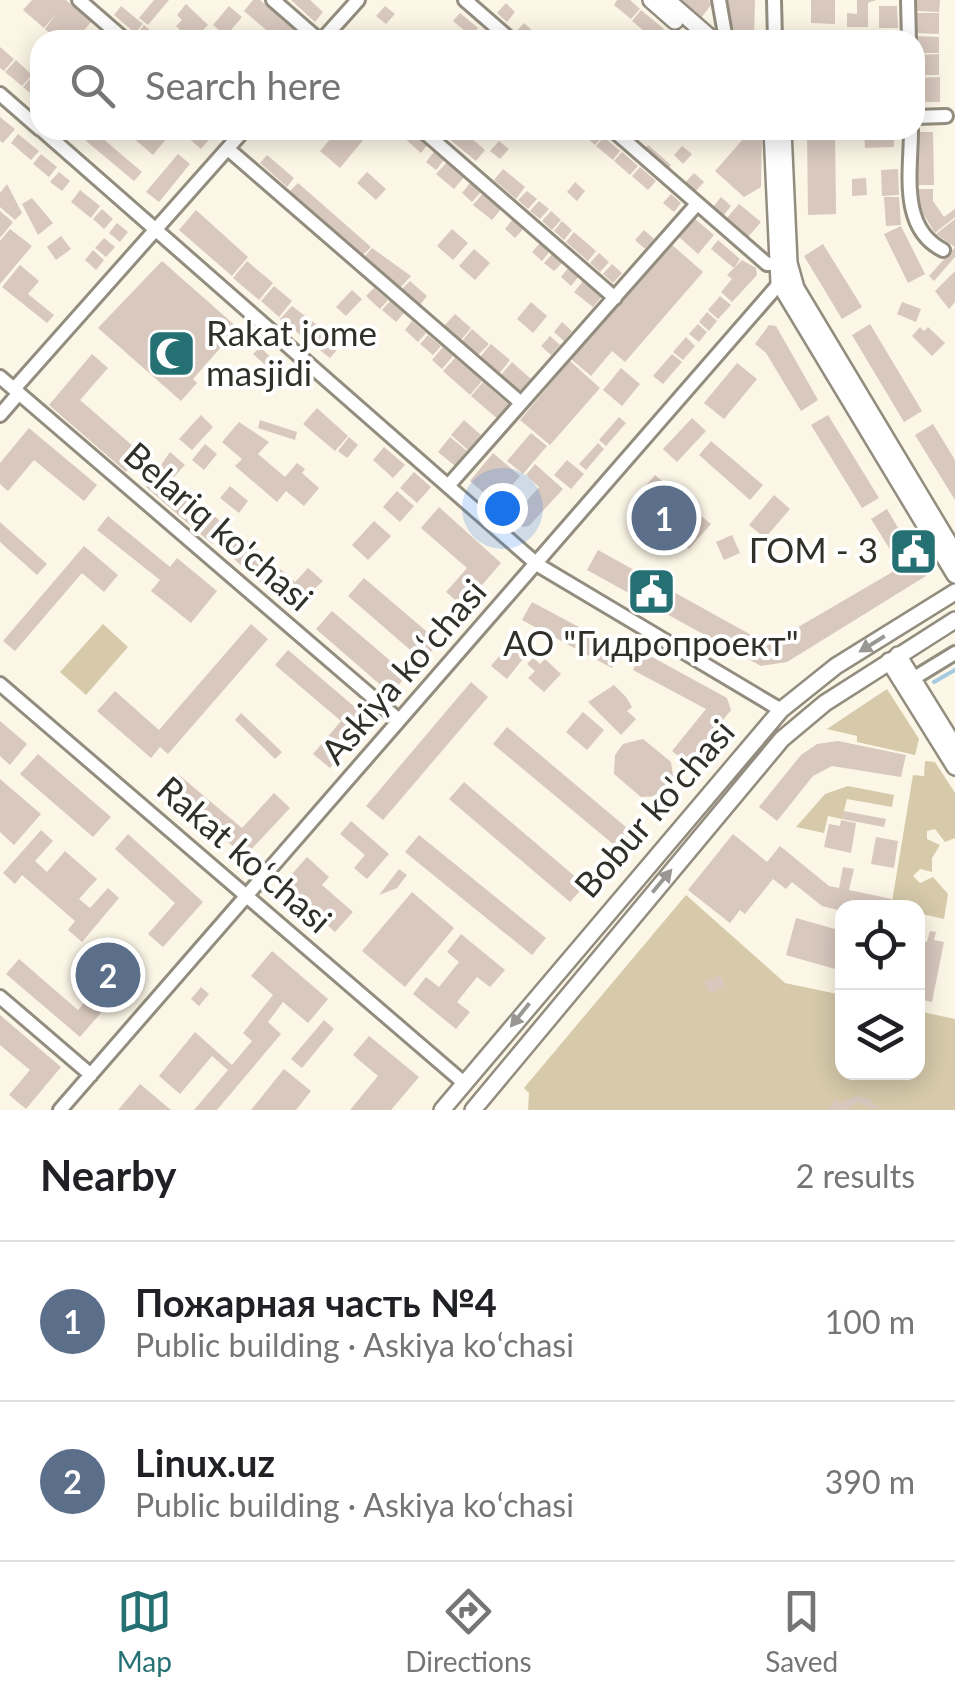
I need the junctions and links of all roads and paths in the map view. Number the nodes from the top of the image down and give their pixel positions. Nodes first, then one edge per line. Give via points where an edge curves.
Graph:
1 (78, 0) edge
2 (273, 0) edge
3 (358, 0) edge
4 (465, 0) edge
5 (652, 0) edge
6 (667, 0) edge
7 (719, 0) edge
8 (774, 0) edge
9 (908, 0) edge
10 (113, 30) edge
11 (309, 30) edge
12 (330, 30) edge
13 (499, 30) edge
14 (686, 30) edge
15 (702, 30) edge
16 (724, 30) edge
17 (775, 30) edge
18 (909, 30) edge
19 (0, 94) edge
20 (925, 116) edge
21 (946, 116) dead end
22 (30, 120) edge
23 (54, 140) edge
24 (233, 140) edge
25 (433, 140) edge
26 (624, 140) edge
27 (773, 140) edge
28 (784, 140) edge
29 (911, 140) edge
30 (228, 148) junction
31 (698, 204) junction
32 (158, 230) junction
33 (943, 250) dead end
34 (784, 270) junction
35 (615, 298) junction
36 (0, 377) edge
37 (16, 391) junction
38 (520, 402) junction
39 (0, 415) edge
40 (448, 486) junction
41 (955, 553) edge
42 (538, 566) junction
43 (955, 575) edge
44 (955, 592) edge
45 (955, 620) edge
46 (955, 653) edge
47 (894, 658) junction
48 (908, 682) junction
49 (0, 684) edge
50 (780, 710) junction
51 (398, 720) junction
52 (955, 746) edge
53 (955, 767) edge
54 (694, 807) junction
55 (712, 822) junction
56 (247, 896) junction
57 (582, 940) junction
58 (600, 956) junction
59 (0, 997) edge
60 (90, 1075) junction
61 (464, 1083) junction
62 (60, 1110) edge
63 (442, 1110) edge
64 (473, 1110) edge

1 - 10 street
2 - 11 street
3 - 12 street
4 - 13 street
5 - 14 main road
6 - 15 main road
7 - 16 street
8 - 17 street
9 - 18 street
19 - 22 street
20 - 21 street
23 - 32 street
24 - 30 street
25 - 35 street
26 - 31 street
27 - 34 main road
28 - 34 main road
29 - 33 street via 911,210 921,231
30 - 32 street
30 - 38 street
31 - 34 street via 766,264
31 - 35 street
32 - 37 street
32 - 40 street
34 - 41 main road
34 - 42 street, Askiya koʻchasi
34 - 43 main road
35 - 38 street
36 - 37 street, Belariq ko'chasi
37 - 39 street
37 - 51 street, Belariq ko'chasi
38 - 40 street
40 - 42 street
42 - 50 street
42 - 51 street, Askiya koʻchasi
44 -> 50 main road, Bobur ko'chasi via 836,666
45 - 47 main road, Bobur ko'chasi
46 - 48 street
47 - 48 main road
47 - 55 main road, Bobur ko'chasi via 791,730
48 - 52 main road
48 - 53 main road
49 - 56 street, Rakat koʻchasi
50 - 54 main road, Bobur ko'chasi
51 - 56 street, Askiya koʻchasi
54 - 55 main road via 699,820
54 - 57 main road, Bobur ko'chasi
58 -> 55 main road, Bobur ko'chasi
56 - 60 street, Askiya koʻchasi
56 - 61 street, Rakat koʻchasi
57 - 58 main road via 596,944
57 -> 61 main road, Bobur ko'chasi
58 - 64 main road, Bobur ko'chasi
59 - 60 street
60 - 62 street, Askiya koʻchasi
61 - 63 main road, Bobur ko'chasi

